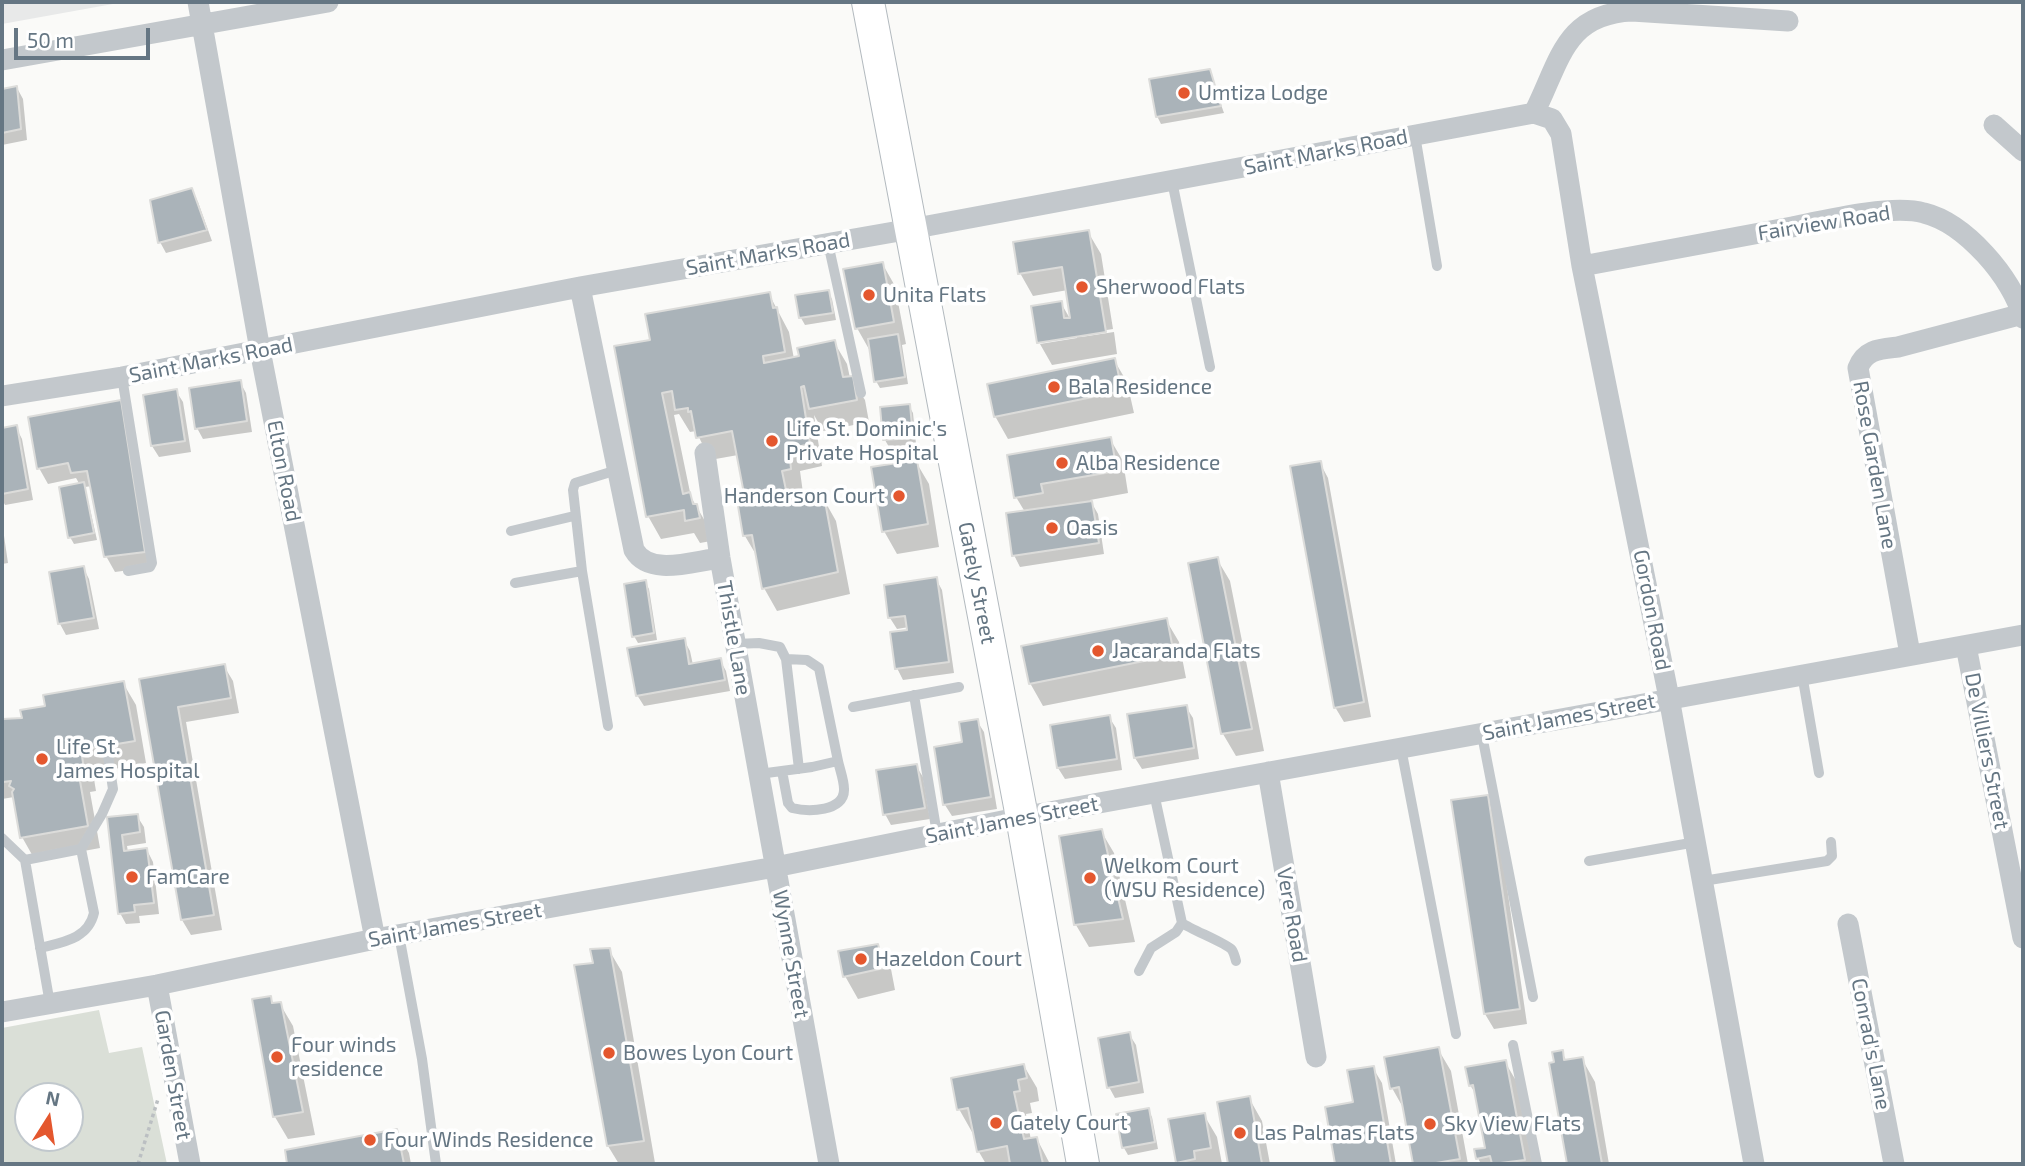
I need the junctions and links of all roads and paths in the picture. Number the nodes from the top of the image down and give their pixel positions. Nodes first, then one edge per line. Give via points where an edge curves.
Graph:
1 (198, 2) edge
2 (328, 2) edge
3 (868, 2) edge
4 (1788, 21) dead end
5 (203, 25) junction
6 (2, 60) edge
7 (1534, 113) junction
8 (1994, 125) dead end
9 (1415, 135) junction
10 (2023, 151) edge
11 (1172, 181) junction
12 (911, 229) junction
13 (828, 243) junction
14 (1437, 266) dead end
15 (1582, 266) junction
16 (580, 287) junction
17 (2023, 315) edge
18 (260, 350) junction
19 (1210, 367) dead end
20 (122, 377) junction
21 (861, 393) dead end
22 (2, 396) edge
23 (705, 453) dead end
24 (617, 470) junction
25 (574, 516) junction
26 (511, 531) dead end
27 (720, 558) junction
28 (128, 570) dead end
29 (582, 571) junction
30 (515, 583) dead end
31 (2023, 635) edge
32 (736, 644) junction
33 (1966, 646) junction
34 (1910, 654) junction
35 (786, 659) junction
36 (1802, 674) junction
37 (958, 687) dead end
38 (914, 695) junction
39 (1670, 698) junction
40 (853, 707) dead end
41 (608, 726) dead end
42 (1482, 735) junction
43 (1401, 748) junction
44 (108, 756) dead end
45 (838, 761) junction
46 (799, 769) junction
47 (782, 771) junction
48 (1268, 772) junction
49 (1819, 773) dead end
50 (759, 774) junction
51 (1153, 793) junction
52 (1022, 817) junction
53 (937, 834) junction
54 (2, 838) edge
55 (1696, 842) junction
56 (1831, 842) dead end
57 (81, 849) junction
58 (25, 860) junction
59 (1589, 861) dead end
60 (775, 867) junction
61 (1703, 881) junction
62 (1182, 923) junction
63 (1848, 924) dead end
64 (399, 935) junction
65 (2023, 938) edge
66 (375, 939) junction
67 (40, 947) junction
68 (1236, 961) dead end
69 (1139, 971) dead end
70 (157, 985) junction
71 (1533, 997) dead end
72 (50, 1004) junction
73 (2, 1013) edge
74 (1456, 1034) dead end
75 (1513, 1045) dead end
76 (1317, 1057) dead end
77 (158, 1098) dead end
78 (138, 1164) edge
79 (190, 1164) edge
80 (436, 1164) edge
81 (829, 1164) edge
82 (1083, 1164) edge
83 (1536, 1164) edge
84 (1754, 1164) edge
85 (1894, 1164) edge

1 - 5 street, Elton Road
2 - 5 street
3 - 12 street, Gately Street
4 - 7 street via 1632,11 1598,16 1572,36
5 - 6 street
5 - 18 street, Elton Road
7 - 9 street, Saint Marks Road
7 - 15 street, Gordon Road via 1552,119 1561,134
8 - 10 street
9 - 11 street, Saint Marks Road
9 - 14 lane
11 - 12 street, Saint Marks Road
11 - 19 lane
12 - 13 street, Saint Marks Road
12 - 52 street, Gately Street
13 - 16 street, Saint Marks Road
13 - 21 lane
15 - 17 street, Fairview Road via 1858,214 1922,212 1951,225 1985,255
15 - 39 street, Gordon Road
16 - 18 street, Saint Marks Road
16 - 24 street, Thistle Lane
17 - 34 street, Rose Garden Lane via 1879,349 1861,359 1858,368
18 - 20 street, Saint Marks Road
18 - 66 street, Elton Road
20 - 22 street, Saint Marks Road
20 - 28 lane via 152,563 150,568
23 - 27 street
24 - 25 lane via 576,483
24 - 27 street, Thistle Lane via 639,558 662,566
25 - 26 lane
25 - 29 lane
27 - 32 street, Thistle Lane
29 - 30 lane
29 - 41 lane
31 - 33 street, Saint James Street
32 - 35 lane via 780,647
32 - 50 street, Thistle Lane
33 - 34 street, Saint James Street
33 - 65 street, De Villiers Street
34 - 36 street, Saint James Street
35 - 45 lane via 807,660 819,668
35 - 46 lane
36 - 39 street, Saint James Street
36 - 49 lane
37 - 38 lane
38 - 40 lane
38 - 53 lane
39 - 42 street, Saint James Street
39 - 55 street, Gordon Road
42 - 43 street, Saint James Street
42 - 71 lane
43 - 48 street, Saint James Street
43 - 74 lane
44 - 57 lane via 113,789
45 - 46 lane
45 - 47 lane via 845,788 842,800 819,809 792,808
46 - 47 lane
47 - 50 lane
48 - 51 street, Saint James Street
48 - 76 street, Vere Road
50 - 60 street, Thistle Lane
51 - 52 street, Saint James Street
51 - 62 lane
52 - 53 street, Saint James Street
52 - 82 street, Gately Street
53 - 60 street, Saint James Street
54 - 58 lane
55 - 59 lane
55 - 61 street, Gordon Road
56 - 61 lane via 1832,856 1827,861
57 - 58 lane
57 - 67 lane via 94,912 92,923 74,939
58 - 67 lane
60 - 64 street, Saint James Street
60 - 81 street, Wynne Street
61 - 84 street, Gordon Road
62 - 68 lane via 1224,943
62 - 69 lane via 1152,948
63 - 85 street, Conrad's Lane
64 - 66 street, Saint James Street
64 - 80 lane
66 - 70 street, Saint James Street
67 - 72 lane
70 - 72 street, Saint James Street
70 - 79 street, Garden Street
72 - 73 street, Saint James Street
75 - 83 lane
77 - 78 path

